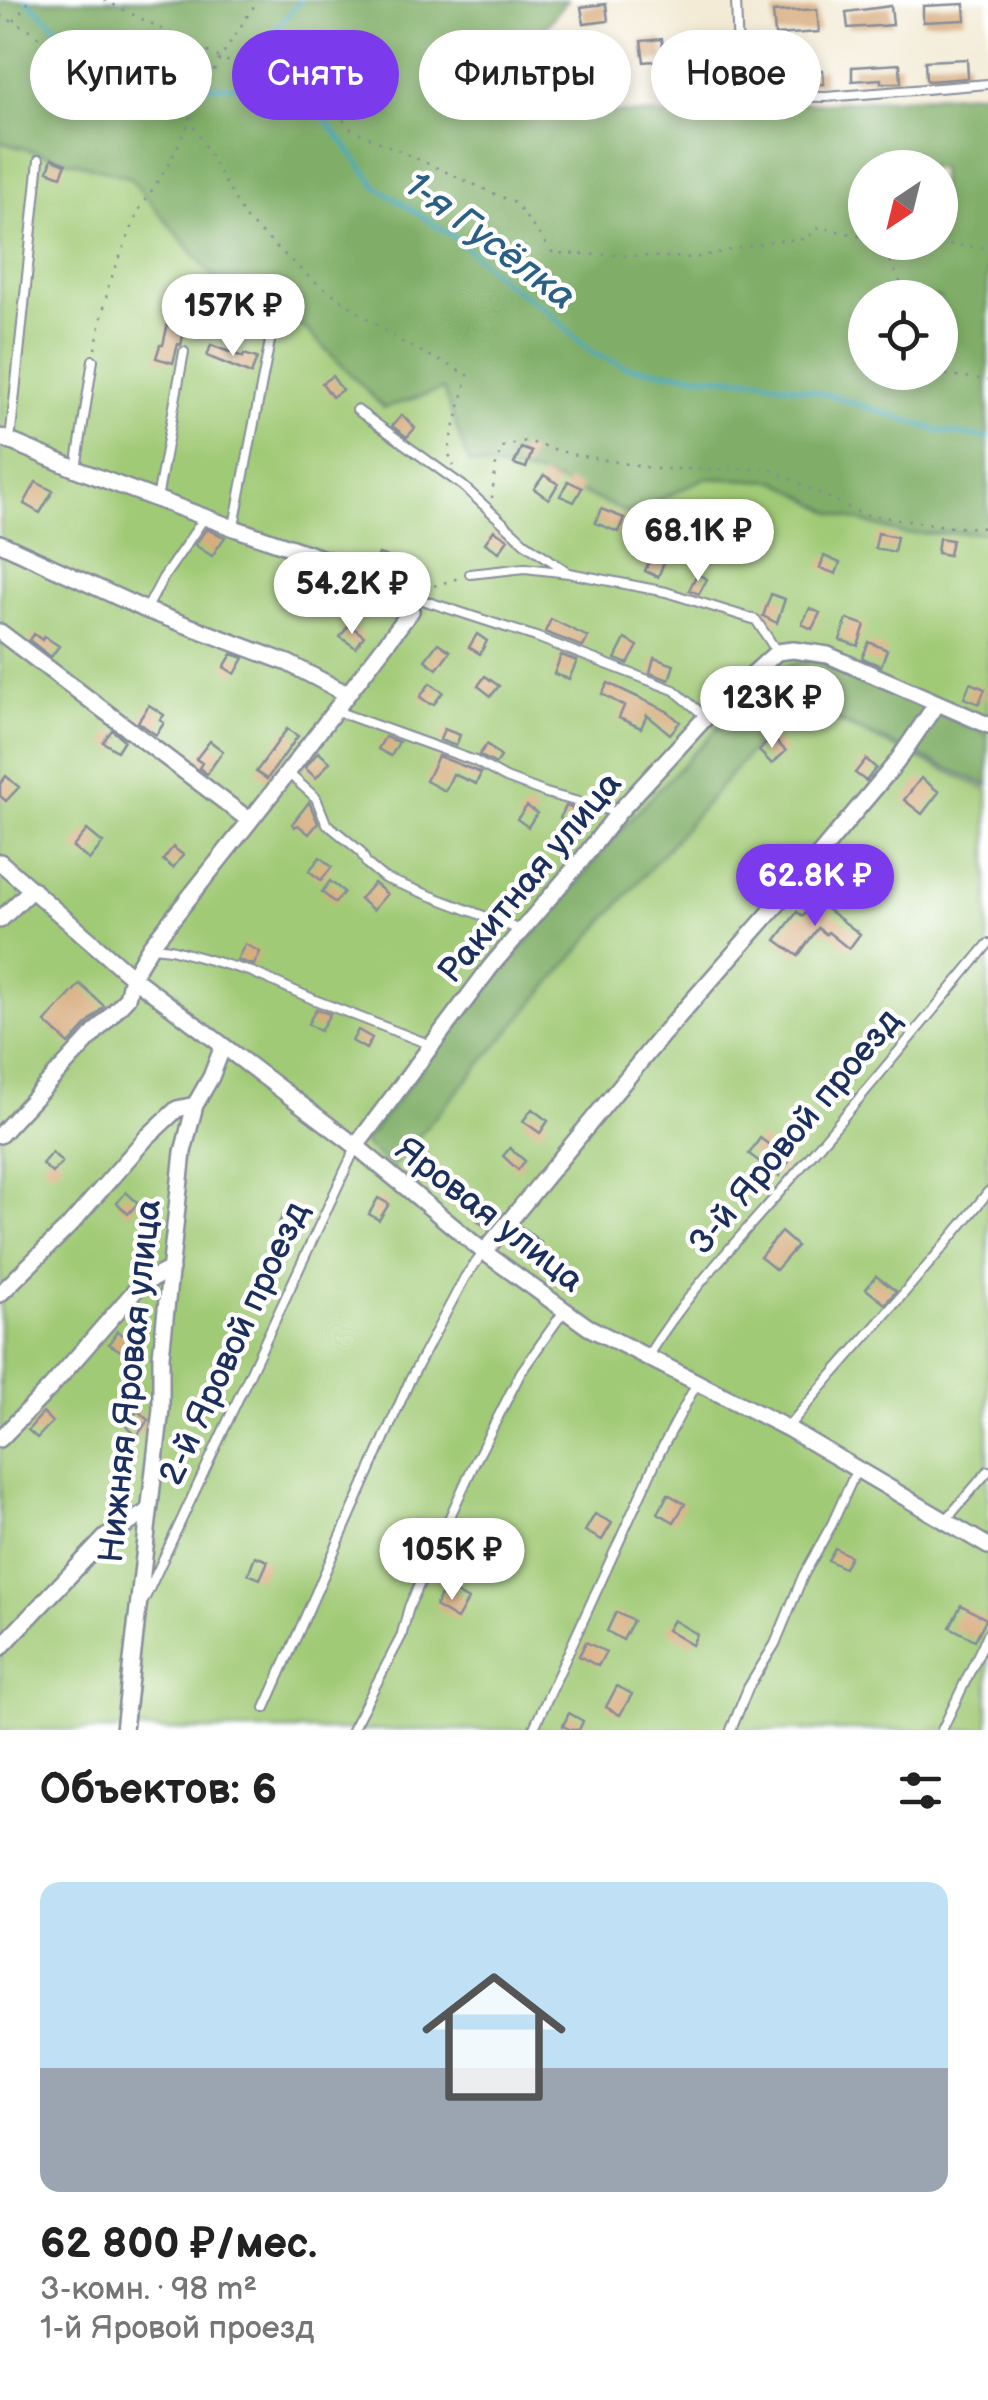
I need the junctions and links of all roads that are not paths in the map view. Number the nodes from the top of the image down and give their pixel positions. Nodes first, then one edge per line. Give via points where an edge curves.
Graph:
1 (736, 0) edge
2 (988, 84) edge
3 (40, 160) dead end
4 (277, 305) dead end
5 (184, 352) dead end
6 (93, 360) road end
7 (358, 410) dead end
8 (5, 439) edge
9 (76, 469) junction
10 (157, 499) junction
11 (204, 517) junction
12 (234, 528) junction
13 (0, 543) edge
14 (569, 573) junction
15 (470, 574) road end
16 (407, 595) junction
17 (146, 610) junction
18 (0, 632) edge
19 (778, 652) junction
20 (347, 694) junction
21 (937, 703) junction
22 (335, 711) junction
23 (706, 717) junction
24 (988, 724) edge
25 (288, 772) junction
26 (618, 813) junction
27 (249, 820) junction
28 (0, 862) edge
29 (32, 890) junction
30 (0, 920) edge
31 (522, 931) junction
32 (988, 944) edge
33 (150, 947) junction
34 (132, 977) junction
35 (431, 1045) junction
36 (223, 1046) junction
37 (194, 1104) junction
38 (0, 1135) edge
39 (356, 1146) junction
40 (988, 1192) edge
41 (484, 1252) junction
42 (171, 1268) junction
43 (0, 1294) edge
44 (564, 1311) junction
45 (647, 1357) junction
46 (698, 1383) junction
47 (787, 1428) junction
48 (0, 1439) edge
49 (856, 1469) junction
50 (988, 1471) edge
51 (148, 1512) junction
52 (945, 1521) junction
53 (988, 1546) edge
54 (135, 1618) junction
55 (988, 1634) edge
56 (0, 1648) edge
57 (265, 1708) dead end
58 (124, 1730) edge
59 (352, 1730) edge
60 (533, 1730) edge
61 (731, 1730) edge
62 (942, 1730) edge

1 - 2 lane via 738,86 753,96
3 - 8 lane
4 - 12 lane
5 - 10 lane
6 - 9 lane
7 - 14 lane
8 - 9 street
9 - 10 street
10 - 11 street
11 - 12 street
11 - 17 lane
12 - 16 street via 371,575
13 - 17 street
14 - 15 lane via 525,568
14 - 19 lane via 666,592 756,620
16 - 20 street via 411,611
16 - 23 lane via 674,690
17 - 20 street
18 - 27 street
19 - 21 street via 828,655
19 - 23 street, Ракитная улица
20 - 22 street
21 - 24 street
21 - 41 street via 883,778
22 - 25 street
22 - 26 lane via 546,793
23 - 26 street, Ракитная улица
25 - 27 street
25 - 31 lane via 316,798 326,823 384,878
26 - 31 street, Ракитная улица
27 - 33 street
28 - 29 street, Яровая улица
29 - 30 street
29 - 34 street, Яровая улица
31 - 35 street, Ракитная улица
32 - 45 lane, 3-й Яровой проезд via 702,1281
33 - 34 street
33 - 35 lane via 252,972
34 - 36 street, Яровая улица
34 - 38 street via 127,998
35 - 39 street, Ракитная улица
36 - 37 street, Нижняя Яровая улица
36 - 39 street, Яровая улица
37 - 42 street, Нижняя Яровая улица
37 - 43 street via 177,1109 146,1138
39 - 41 street, Яровая улица
39 - 54 lane, 2-й Яровой проезд
40 - 47 lane
41 - 44 street, Яровая улица
41 - 57 lane via 410,1380
42 - 48 street via 140,1285
42 - 51 street, Нижняя Яровая улица
44 - 45 street, Яровая улица
44 - 59 lane via 522,1372 473,1466 402,1637
45 - 46 street, Яровая улица
46 - 47 street, Яровая улица
46 - 60 lane
47 - 49 street, Яровая улица
49 - 52 street, Яровая улица
49 - 61 lane
50 - 52 lane
51 - 54 street, Нижняя Яровая улица
51 - 56 street via 106,1537
52 - 53 street, Яровая улица
54 - 58 street, Нижняя Яровая улица
55 - 62 lane

